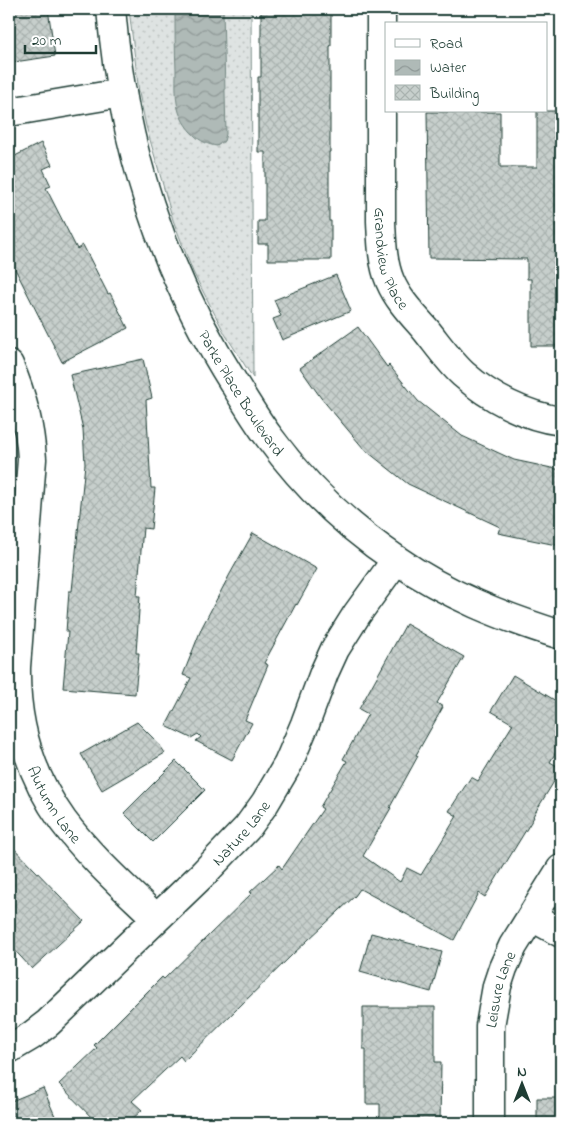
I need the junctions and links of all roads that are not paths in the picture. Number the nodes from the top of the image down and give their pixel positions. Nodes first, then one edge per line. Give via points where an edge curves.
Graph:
1 (111, 9) edge
2 (381, 9) edge
3 (122, 93) junction
4 (9, 112) edge
5 (9, 365) edge
6 (561, 421) edge
7 (396, 560) junction
8 (561, 635) edge
9 (561, 869) edge
10 (532, 917) junction
11 (156, 918) junction
12 (561, 933) edge
13 (9, 1049) edge
14 (490, 1123) edge

1 - 3 street, Parke Place Boulevard
2 - 6 street, Grandview Place via 381,221 383,254 391,282 406,306 462,373 517,409
3 - 4 street
3 - 7 street, Parke Place Boulevard via 137,165 160,236 188,303 224,369 269,437 311,487 356,529
5 - 11 street, Autumn Lane via 24,407 32,459 16,667 18,714 24,741 34,770 64,822
7 - 8 street, Parke Place Boulevard via 427,580 482,607
7 - 11 street, Nature Lane via 335,649 294,751 264,803 237,839
9 - 10 street, Leisure Lane
10 - 12 street
10 - 14 street, Leisure Lane via 508,957 494,997 490,1037
11 - 13 street, Nature Lane via 40,1030

